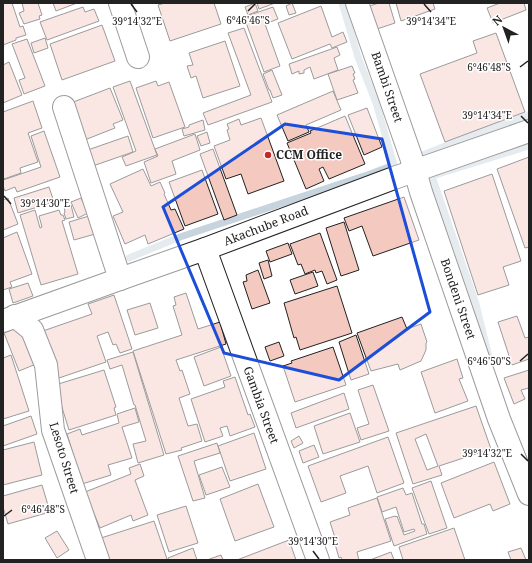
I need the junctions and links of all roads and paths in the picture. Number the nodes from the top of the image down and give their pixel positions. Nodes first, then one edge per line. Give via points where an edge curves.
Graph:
1 (120, 3) edge
2 (357, 3) edge
3 (138, 57) dead end
4 (64, 107) dead end
5 (529, 131) edge
6 (415, 170) junction
7 (205, 249) junction
8 (120, 279) junction
9 (9, 318) edge
10 (529, 494) edge
11 (98, 560) edge
12 (318, 560) edge

1 - 3 street
2 - 6 street, Bambi Street
4 - 8 street
5 - 6 street, Akachube Road
6 - 7 street, Akachube Road
6 - 10 street, Bondeni Street via 499,419
7 - 8 street, Akachube Road
7 - 12 street, Gambia Street
8 - 9 street, Akachube Road
9 - 11 street, Lesoto Street via 32,330 46,365 53,430

